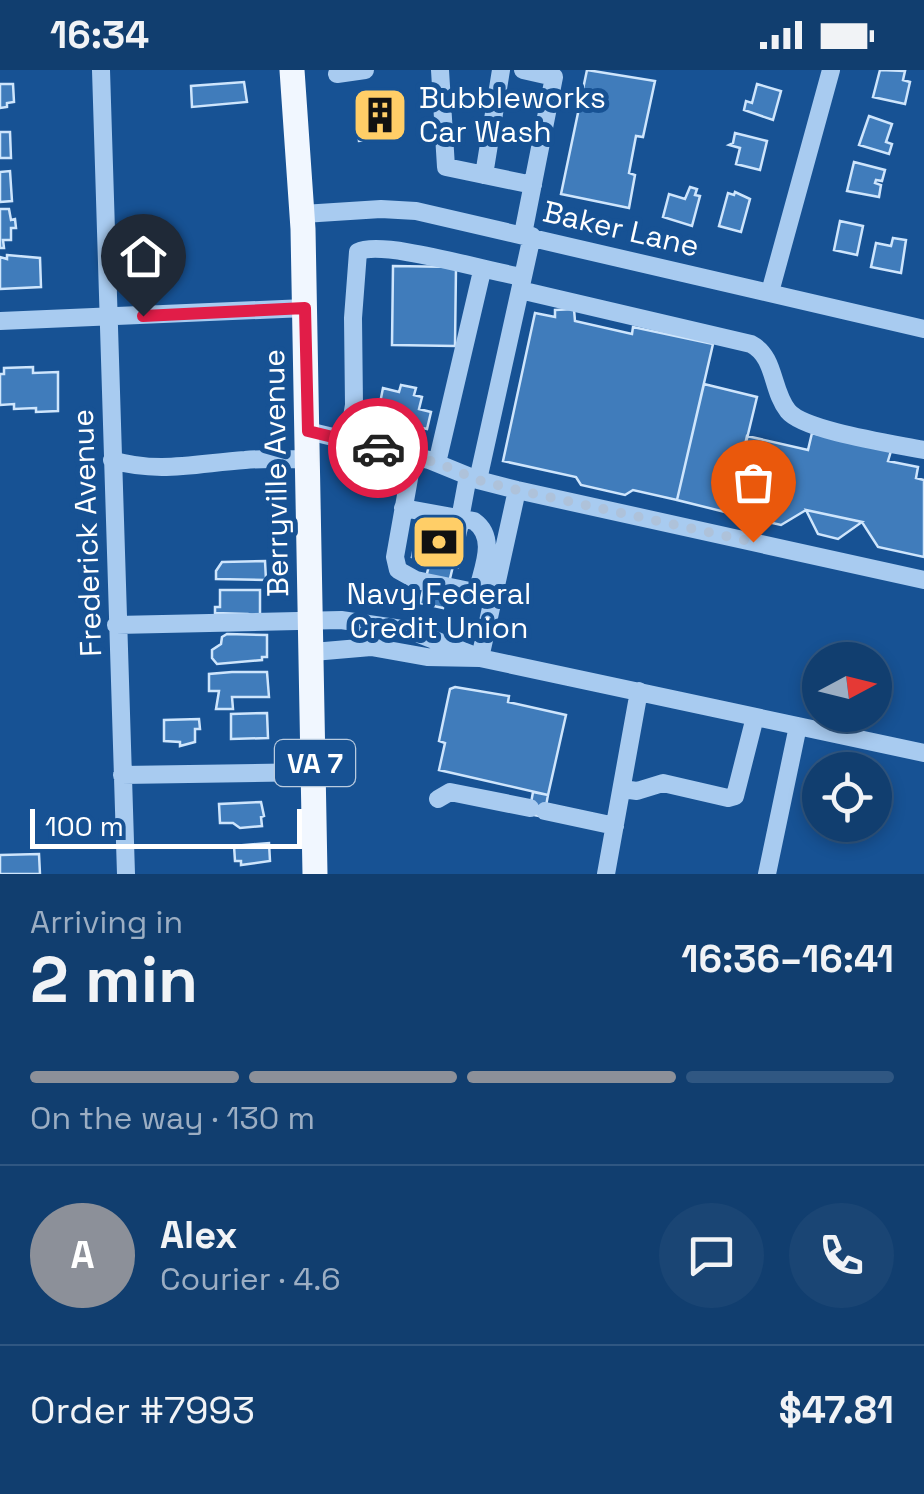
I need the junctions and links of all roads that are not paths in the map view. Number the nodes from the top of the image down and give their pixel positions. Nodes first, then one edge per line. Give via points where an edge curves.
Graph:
1 (101, 70) edge
2 (292, 70) edge
3 (366, 70) edge
4 (440, 70) edge
5 (501, 70) edge
6 (522, 70) edge
7 (831, 70) edge
8 (336, 74) dead end
9 (484, 174) junction
10 (533, 185) junction
11 (302, 214) junction
12 (528, 235) junction
13 (482, 270) junction
14 (522, 283) junction
15 (770, 292) junction
16 (305, 308) junction
17 (108, 317) junction
18 (0, 321) edge
19 (924, 329) edge
20 (308, 431) junction
21 (348, 441) junction
22 (924, 450) edge
23 (413, 456) junction
24 (112, 460) junction
25 (309, 460) junction
26 (438, 463) junction
27 (474, 478) junction
28 (517, 490) junction
29 (403, 508) junction
30 (460, 519) junction
31 (924, 580) edge
32 (485, 594) junction
33 (312, 618) junction
34 (116, 625) junction
35 (313, 652) junction
36 (480, 658) junction
37 (639, 691) junction
38 (755, 716) junction
39 (798, 726) junction
40 (924, 754) edge
41 (315, 772) junction
42 (122, 776) junction
43 (622, 789) junction
44 (438, 799) dead end
45 (615, 826) junction
46 (126, 874) edge
47 (315, 874) edge
48 (606, 874) edge
49 (766, 874) edge

1 - 17 street, Frederick Avenue
2 - 11 main road, Berryville Avenue / VA 7
3 - 8 street
4 - 9 street via 446,166
5 - 9 street
6 - 10 street via 554,76
7 - 15 street
9 - 10 street
10 - 12 street
11 - 12 street, Baker Lane via 398,209
11 - 16 main road, Berryville Avenue / VA 7
12 - 14 street
12 - 15 street, Baker Lane
13 - 14 street
13 - 21 street via 406,251 358,252
13 - 26 street
14 - 22 street via 750,344 763,352 777,393 800,422
14 - 27 street
15 - 19 street, Baker Lane
16 - 17 street
16 - 20 main road, Berryville Avenue / VA 7
17 - 18 street
17 - 24 street, Frederick Avenue
20 - 21 street
20 - 25 main road, Berryville Avenue / VA 7
21 - 23 street
23 - 26 street
23 - 29 street
24 - 25 street via 178,468
24 - 34 street, Frederick Avenue
25 - 33 main road, Berryville Avenue / VA 7
26 - 27 street
27 - 28 street
27 - 30 street
28 - 31 street
28 - 32 street
29 - 30 street
29 - 32 street via 398,570
30 - 32 street via 486,533
32 - 36 street
33 - 34 street
33 - 35 main road, Berryville Avenue / VA 7
33 - 36 street via 409,630
34 - 42 street, Frederick Avenue
35 - 36 street via 371,648
35 - 41 main road, Berryville Avenue / VA 7
36 - 37 street
37 - 38 street
37 - 43 street
38 - 39 street
38 - 43 street via 735,796 663,783 637,792
39 - 40 street
39 - 49 street
41 - 42 street
41 - 47 main road, Berryville Avenue / VA 7
42 - 46 street, Frederick Avenue
43 - 45 street
44 - 45 street via 450,792
45 - 48 street

